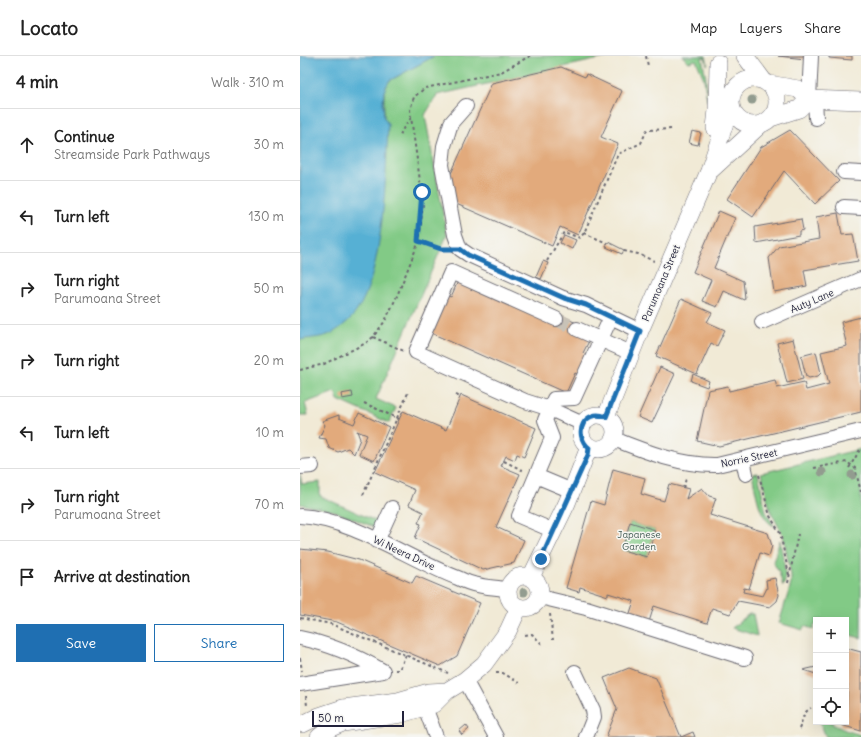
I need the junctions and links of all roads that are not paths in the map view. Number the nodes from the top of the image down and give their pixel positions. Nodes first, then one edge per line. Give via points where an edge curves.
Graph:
1 (745, 56) edge
2 (811, 56) edge
3 (716, 59) edge
4 (766, 82) junction
5 (812, 99) junction
6 (861, 100) edge
7 (731, 103) junction
8 (466, 106) dead end
9 (816, 118) dead end
10 (766, 122) junction
11 (709, 171) junction
12 (844, 172) dead end
13 (861, 173) edge
14 (844, 207) dead end
15 (861, 208) edge
16 (861, 280) edge
17 (611, 317) junction
18 (556, 319) tunnel mouth
19 (762, 322) dead end
20 (577, 329) tunnel mouth
21 (640, 331) junction
22 (601, 340) junction
23 (631, 353) junction
24 (550, 409) junction
25 (606, 417) junction
26 (583, 424) junction
27 (861, 431) edge
28 (614, 439) junction
29 (589, 448) junction
30 (743, 460) junction
31 (752, 473) road end
32 (536, 476) junction
33 (572, 491) junction
34 (392, 508) dead end
35 (300, 516) edge
36 (554, 531) junction
37 (377, 541) junction
38 (531, 577) junction
39 (508, 590) junction
40 (540, 597) junction
41 (519, 608) junction
42 (300, 638) edge
43 (745, 658) dead end
44 (575, 672) dead end
45 (458, 677) junction
46 (303, 684) edge
47 (447, 691) junction
48 (425, 707) junction
49 (304, 719) edge
50 (314, 737) edge
51 (319, 737) edge
52 (436, 737) edge
53 (496, 737) edge
54 (586, 737) edge

1 - 4 main road
2 - 5 street
3 - 7 main road via 726,79
3 - 11 main road via 717,110
4 - 5 main road via 798,89
4 - 7 main road via 749,79 742,82 735,88
4 - 10 main road via 775,91 777,99 776,111
5 - 6 main road
5 - 9 street
5 - 10 main road, Parumoana Street via 799,109
7 - 10 main road via 734,114 741,122 750,125
7 - 11 main road, Parumoana Street
8 - 17 street via 451,124 444,146 442,165 452,222 460,249 549,292
10 - 11 main road, Parumoana Street
11 - 21 main road, Parumoana Street
12 - 13 street
14 - 15 street
16 - 19 street, Auty Lane
17 - 21 street
17 - 22 street
18 - 24 street via 451,272 416,352 525,401
20 - 22 street
21 - 23 main road, Parumoana Street
22 - 23 street
22 - 24 street via 574,398 554,399
23 - 25 main road, Parumoana Street
24 - 26 street
24 - 32 street via 545,420 552,438
25 - 26 main road via 593,416
25 - 28 main road via 614,426
26 - 29 main road via 581,437
27 - 30 street, Norrie Street
28 - 29 main road via 602,449
28 - 30 street, Norrie Street via 697,465 717,465
29 - 33 main road
30 - 31 street
32 - 33 street
32 - 36 street via 519,516
33 - 36 main road
34 - 37 street
35 - 37 street, Wi Neera Drive via 315,517 349,528
36 - 38 main road
37 - 39 street, Wi Neera Drive via 457,578 478,585
38 - 39 main road via 516,578
38 - 40 main road via 540,586
39 - 41 main road via 512,602
40 - 41 main road via 533,606
40 - 43 street via 586,608
41 - 45 main road via 508,631 484,664
42 - 46 street via 326,644 383,671
44 - 54 street via 593,710 594,717
45 - 47 main road
45 - 53 street
47 - 48 main road via 434,704
47 - 49 main road via 343,708
48 - 51 main road via 401,714 343,723
48 - 52 street
49 - 50 main road

